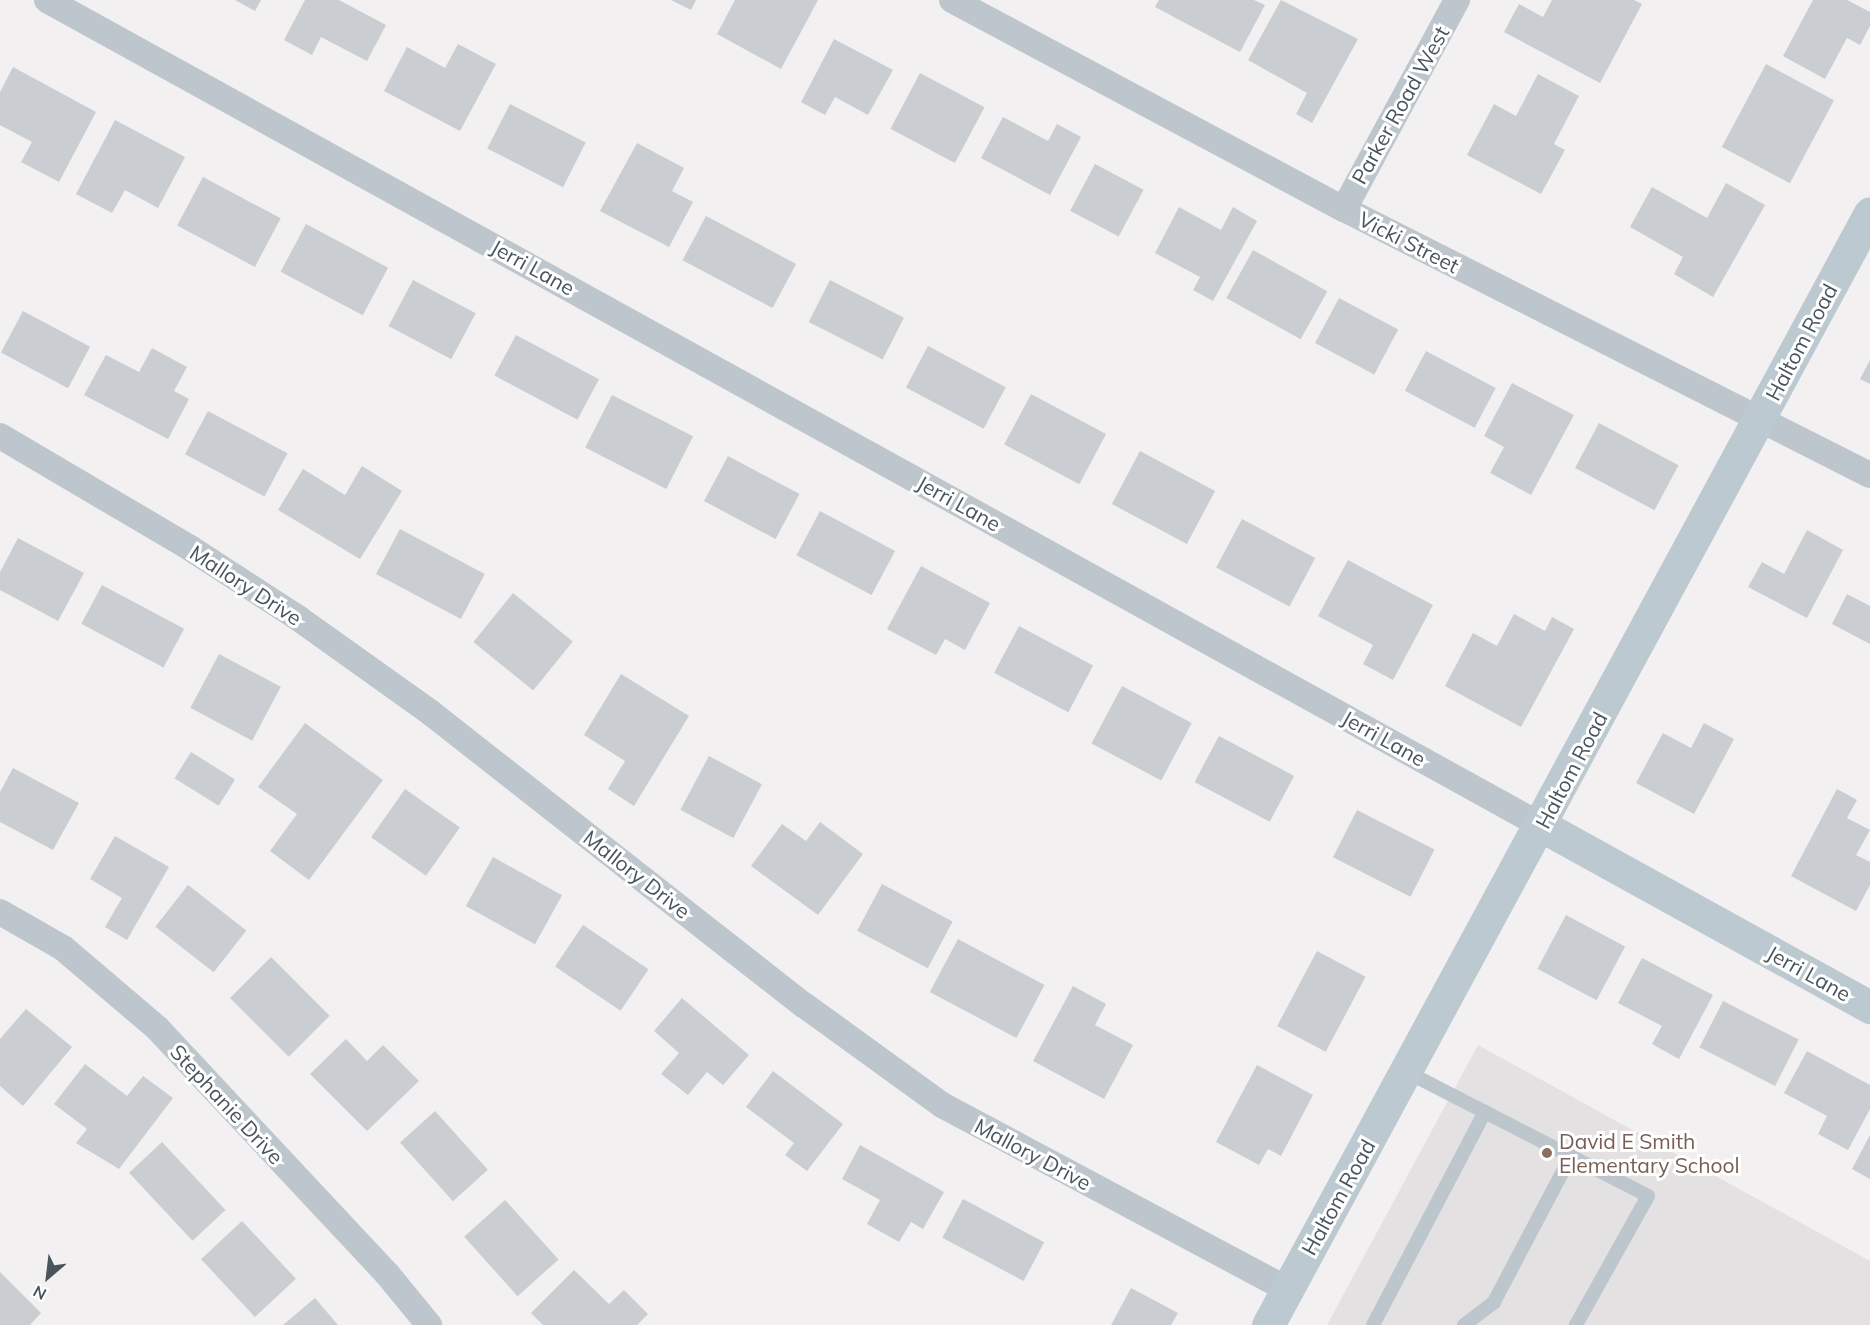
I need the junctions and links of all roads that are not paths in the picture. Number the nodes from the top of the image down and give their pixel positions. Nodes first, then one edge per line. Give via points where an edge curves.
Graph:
1 (47, 0) edge
2 (1457, 0) edge
3 (955, 1) edge
4 (1344, 209) junction
5 (1870, 213) edge
6 (1760, 419) junction
7 (0, 436) edge
8 (1870, 475) edge
9 (1542, 826) junction
10 (0, 912) edge
11 (1870, 1007) edge
12 (1407, 1072) junction
13 (1485, 1112) junction
14 (1571, 1156) junction
15 (1287, 1289) junction
16 (429, 1325) edge
17 (1268, 1325) edge
18 (1373, 1325) edge
19 (1464, 1325) edge
20 (1576, 1325) edge

1 - 9 street, Jerri Lane
2 - 4 street, Parker Road West
3 - 4 street, Vicki Street
4 - 6 street, Vicki Street
5 - 6 main road, Haltom Road
6 - 8 street, Vicki Street
6 - 9 main road, Haltom Road
7 - 15 street, Mallory Drive via 190,548 355,659 942,1105
9 - 11 main road, Jerri Lane
9 - 12 main road, Haltom Road
10 - 16 street, Stephanie Drive via 63,948 157,1029 388,1275
12 - 13 lane
12 - 15 main road, Haltom Road
13 - 14 lane
13 - 18 lane
14 - 19 lane via 1494,1302
14 - 20 lane via 1648,1196
15 - 17 main road, Haltom Road

